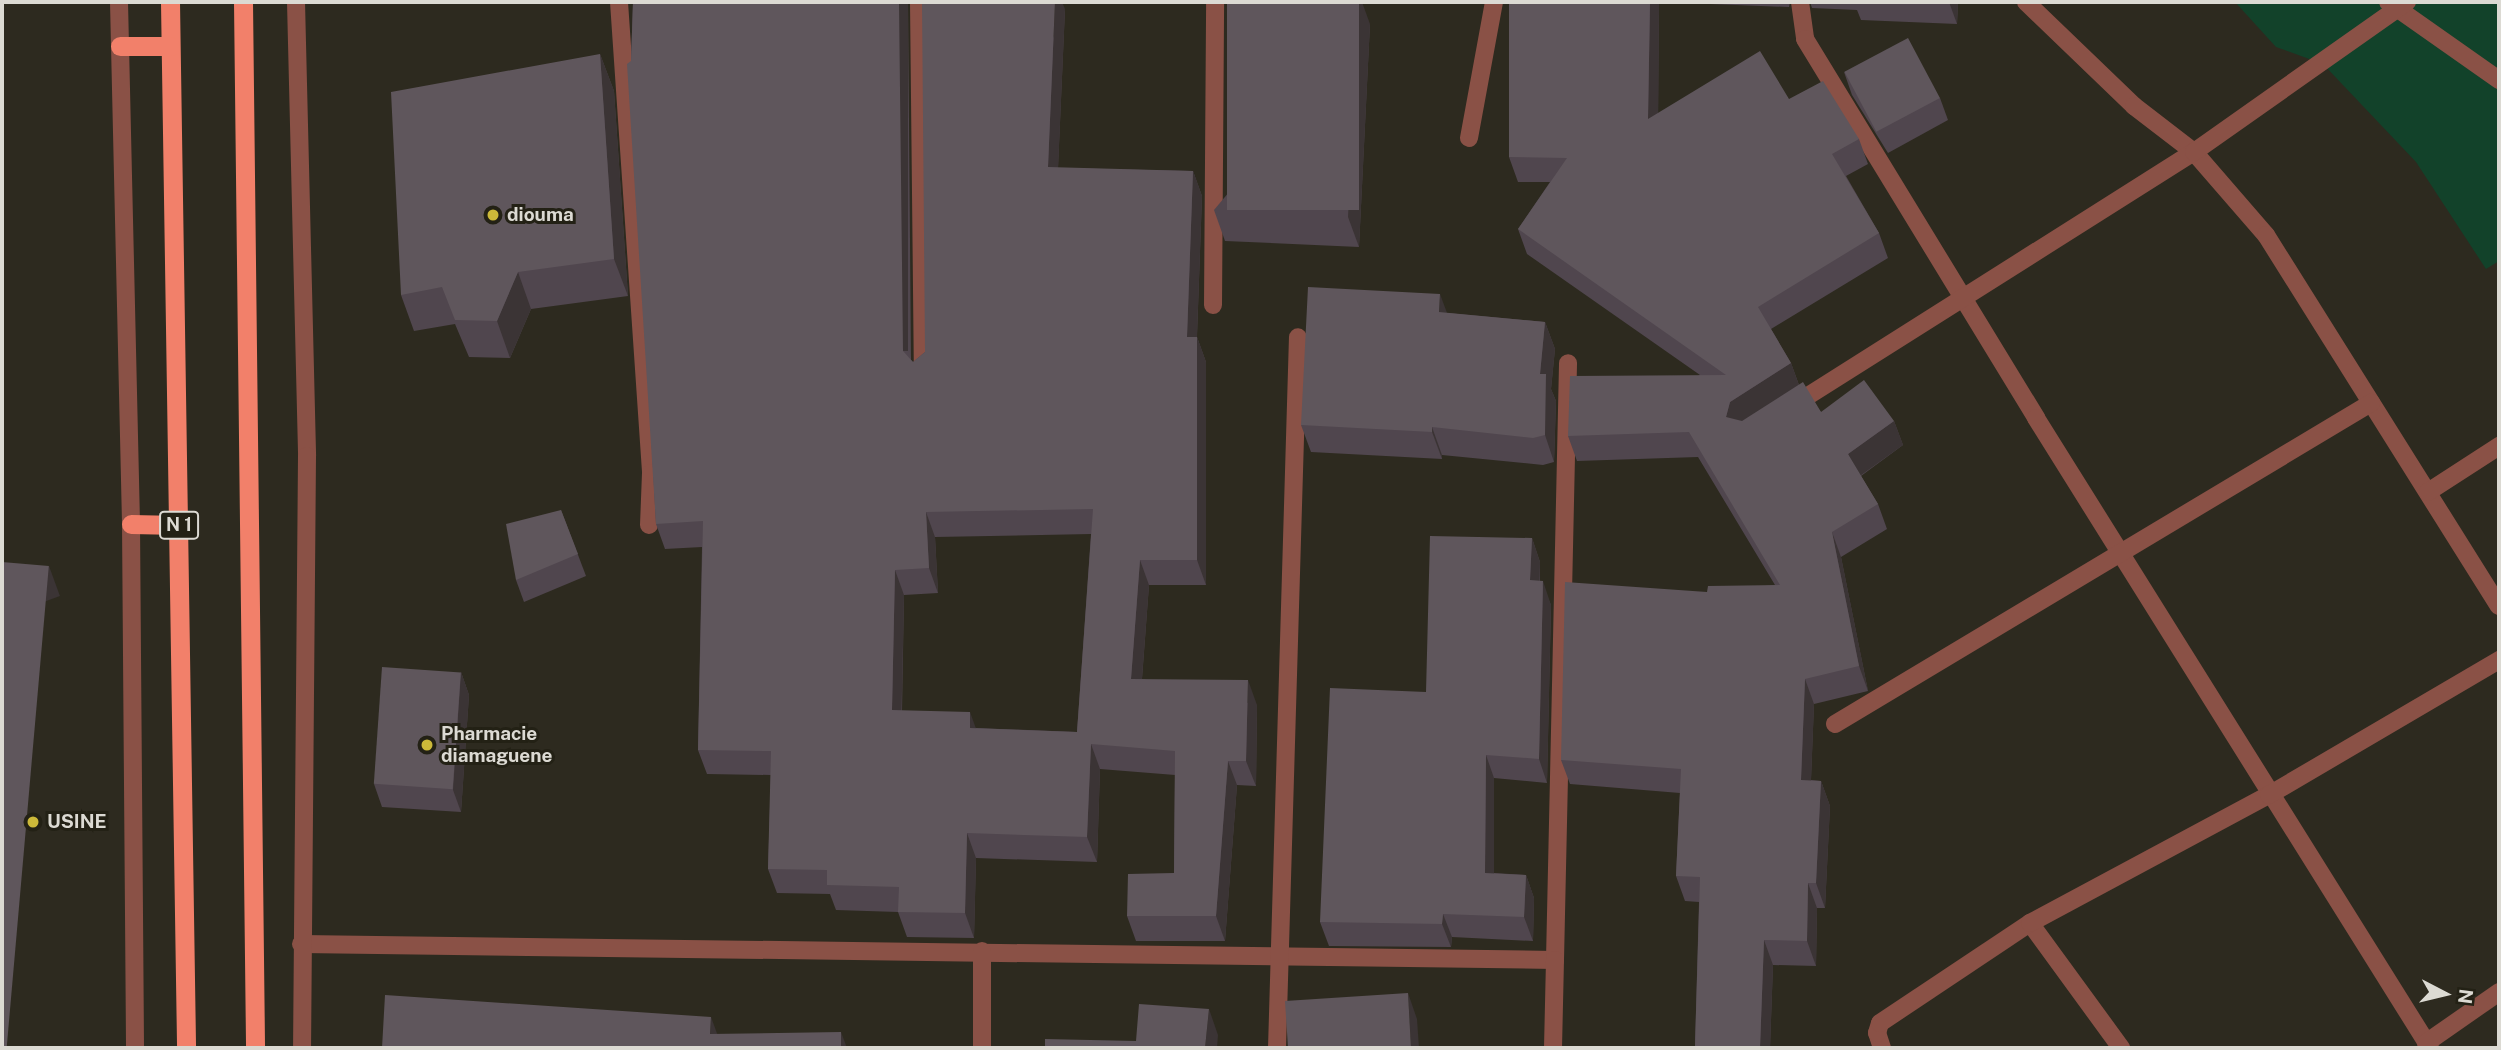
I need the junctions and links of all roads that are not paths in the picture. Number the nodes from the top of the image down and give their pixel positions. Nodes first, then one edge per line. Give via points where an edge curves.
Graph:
1 (119, 2) edge
2 (170, 2) edge
3 (243, 2) edge
4 (296, 2) edge
5 (619, 2) edge
6 (919, 2) edge
7 (1215, 2) edge
8 (1494, 2) edge
9 (1801, 2) edge
10 (2026, 2) edge
11 (2399, 5) edge
12 (120, 46) junction
13 (170, 46) junction
14 (2499, 80) edge
15 (1469, 138) dead end
16 (2194, 152) junction
17 (1966, 298) junction
18 (1213, 305) dead end
19 (1298, 337) dead end
20 (1568, 363) dead end
21 (923, 376) edge
22 (2371, 403) junction
23 (1780, 414) edge
24 (2499, 446) edge
25 (2428, 492) junction
26 (131, 524) junction
27 (179, 525) junction
28 (649, 526) dead end
29 (2123, 552) junction
30 (2499, 606) edge
31 (2499, 660) edge
32 (1835, 723) dead end
33 (2269, 795) junction
34 (2030, 923) junction
35 (302, 943) junction
36 (982, 951) junction
37 (1278, 955) junction
38 (1555, 960) junction
39 (2499, 992) edge
40 (2428, 1045) edge
41 (135, 1048) edge
42 (186, 1048) edge
43 (255, 1048) edge
44 (302, 1048) edge
45 (982, 1048) edge
46 (1277, 1048) edge
47 (1553, 1048) edge
48 (1882, 1048) edge
49 (2121, 1048) edge

1 - 12 street
2 - 13 highway, N 1
3 - 43 highway
4 - 35 street via 307,456
5 - 28 street via 651,473
6 - 21 street
7 - 18 street
8 - 15 street
9 - 17 street via 1805,39
10 - 16 street via 2134,106
11 - 14 street
11 - 16 street
12 - 13 highway
12 - 26 street
13 - 27 highway, N 1
16 - 17 street
16 - 22 street via 2266,235
17 - 23 street
17 - 29 street via 2036,418
19 - 37 street
20 - 38 street
22 - 25 street
22 - 29 street
24 - 25 street
25 - 30 street
26 - 27 highway
26 - 41 street
27 - 42 highway, N 1
29 - 32 street
29 - 33 street
31 - 33 street
33 - 34 street
33 - 40 street
34 - 48 street via 1880,1024 1877,1033
34 - 49 street
35 - 36 street
35 - 44 street
36 - 37 street
36 - 45 street
37 - 38 street
37 - 46 street
38 - 47 street
39 - 40 street

